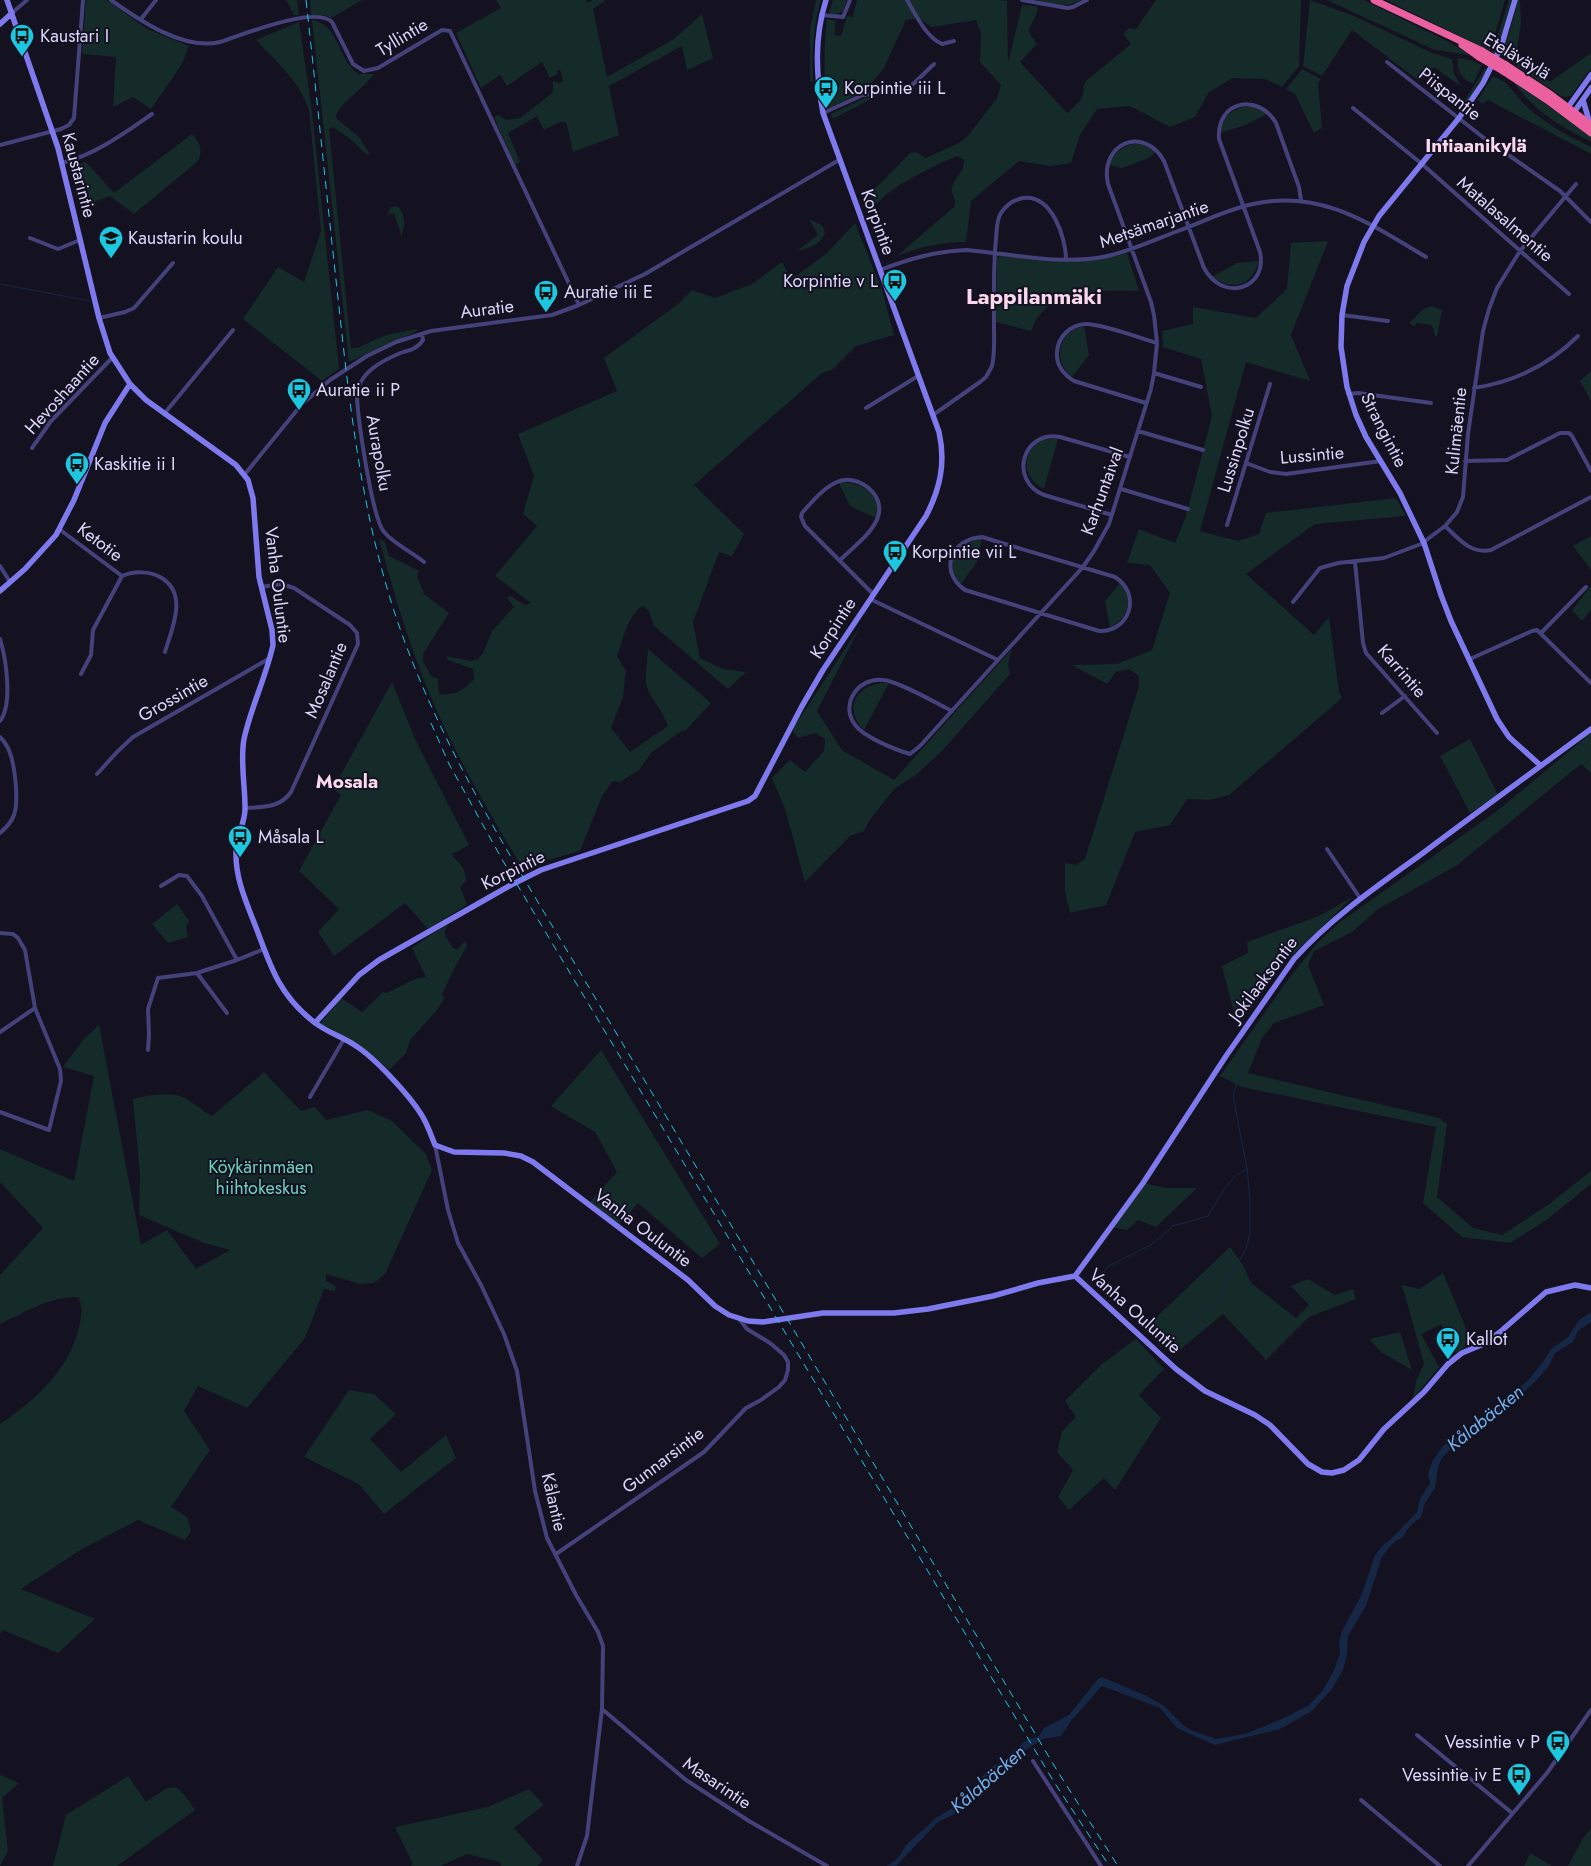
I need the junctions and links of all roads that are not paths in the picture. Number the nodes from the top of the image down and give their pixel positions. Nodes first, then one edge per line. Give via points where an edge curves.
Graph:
1 (7, 0) edge
2 (26, 0) edge
3 (83, 0) edge
4 (111, 0) edge
5 (156, 0) edge
6 (826, 0) edge
7 (850, 0) edge
8 (907, 0) edge
9 (1022, 0) edge
10 (1087, 0) edge
11 (1374, 0) edge
12 (1515, 0) edge
13 (12, 13) junction
14 (821, 15) junction
15 (141, 19) junction
16 (0, 24) edge
17 (954, 41) dead end
18 (1386, 62) dead end
19 (934, 64) dead end
20 (1591, 75) edge
21 (1591, 88) edge
22 (1583, 100) junction
23 (1353, 108) dead end
24 (1569, 112) junction
25 (822, 113) junction
26 (152, 114) dead end
27 (1459, 118) junction
28 (1591, 125) edge
29 (52, 132) junction
30 (1591, 133) edge
31 (0, 145) edge
32 (839, 160) junction
33 (62, 163) junction
34 (1422, 164) junction
35 (1576, 184) dead end
36 (1566, 196) junction
37 (1301, 200) junction
38 (1243, 207) junction
39 (1591, 222) edge
40 (1373, 225) junction
41 (1189, 227) junction
42 (30, 238) dead end
43 (80, 240) junction
44 (1132, 248) junction
45 (1520, 251) junction
46 (994, 253) junction
47 (1426, 257) dead end
48 (1066, 260) junction
49 (173, 263) dead end
50 (880, 270) junction
51 (1569, 294) dead end
52 (578, 305) junction
53 (1342, 315) junction
54 (99, 318) junction
55 (1388, 322) dead end
56 (232, 330) dead end
57 (422, 334) junction
58 (1578, 336) dead end
59 (1157, 343) junction
60 (112, 358) junction
61 (1154, 373) junction
62 (918, 376) junction
63 (130, 384) junction
64 (1270, 384) dead end
65 (1201, 387) dead end
66 (1474, 388) junction
67 (1348, 394) junction
68 (1431, 402) dead end
69 (1146, 403) junction
70 (866, 408) dead end
71 (164, 414) junction
72 (933, 415) junction
73 (1138, 431) junction
74 (32, 448) dead end
75 (1203, 450) dead end
76 (1130, 457) junction
77 (1381, 461) junction
78 (1465, 461) junction
79 (1246, 463) junction
80 (1591, 471) edge
81 (245, 474) junction
82 (1121, 489) junction
83 (1591, 497) edge
84 (1188, 509) dead end
85 (1112, 515) junction
86 (1227, 525) dead end
87 (1445, 526) junction
88 (59, 529) junction
89 (1424, 543) junction
90 (840, 560) junction
91 (424, 562) dead end
92 (1355, 562) junction
93 (0, 566) edge
94 (1082, 567) junction
95 (122, 576) junction
96 (10, 582) junction
97 (262, 587) junction
98 (1586, 587) dead end
99 (0, 591) edge
100 (872, 596) junction
101 (1293, 602) dead end
102 (1039, 613) junction
103 (1540, 633) junction
104 (0, 639) edge
105 (165, 652) dead end
106 (270, 658) junction
107 (1470, 659) junction
108 (998, 660) junction
109 (81, 674) dead end
110 (1591, 683) edge
111 (1405, 696) junction
112 (952, 711) junction
113 (1382, 713) dead end
114 (0, 721) edge
115 (1591, 729) edge
116 (1437, 733) dead end
117 (0, 737) edge
118 (1540, 765) junction
119 (97, 774) dead end
120 (245, 808) junction
121 (0, 833) edge
122 (1327, 849) dead end
123 (161, 886) dead end
124 (1360, 898) junction
125 (0, 933) edge
126 (264, 949) junction
127 (237, 960) junction
128 (198, 974) junction
129 (35, 1008) junction
130 (227, 1013) dead end
131 (315, 1023) junction
132 (0, 1032) edge
133 (344, 1040) junction
134 (148, 1050) dead end
135 (310, 1097) dead end
136 (0, 1112) edge
137 (435, 1145) junction
138 (1075, 1276) junction
139 (1591, 1288) edge
140 (739, 1318) junction
141 (556, 1554) junction
142 (602, 1709) junction
143 (1591, 1710) edge
144 (1417, 1735) dead end
145 (1033, 1761) dead end
146 (1361, 1800) dead end
147 (1512, 1813) junction
148 (577, 1866) edge
149 (827, 1866) edge
150 (1101, 1866) edge
151 (1440, 1866) edge
152 (1468, 1866) edge

1 - 13 street, Kaustarintie
2 - 13 street
3 - 29 street via 74,118 69,125
4 - 15 street, Tyllintie
5 - 15 street
6 - 14 street, Korpintie
7 - 14 street via 843,17
8 - 17 street via 936,40 942,44
9 - 10 street via 1066,8
11 - 24 highway, Eteläväylä, bridge via 1481,54
12 - 27 street, Strangintie via 1501,47
13 - 16 street
13 - 29 street, Kaustarintie
14 - 25 street, Korpintie via 817,63
15 - 52 street, Tyllintie via 188,42 210,45 302,17 326,17 332,22 353,64 364,71 378,68 442,30 450,32
18 - 27 street, Piispantie
19 - 25 street via 908,89 863,95
20 - 24 street
21 - 22 street
22 - 24 street
22 - 28 street
23 - 34 street, Matalasalmentie
24 - 28 highway
24 - 30 highway
25 - 32 street, Korpintie
26 - 33 street via 102,147
27 - 34 street, Strangintie
27 - 36 street, Piispantie
29 - 31 street
29 - 33 street, Kaustarintie
32 - 50 street, Korpintie
32 - 52 street, Auratie via 645,274
33 - 43 street, Kaustarintie
34 - 40 street, Strangintie
34 - 45 street, Matalasalmentie
35 - 36 street, Kulimäentie
36 - 39 street, Piispantie
36 - 45 street, Kulimäentie
37 - 38 street, Metsämarjantie via 1273,200
37 - 38 street, Karhuntaival via 1276,123 1262,108 1247,104 1227,112 1219,126 1222,148
37 - 40 street, Metsämarjantie via 1333,207
38 - 41 street, Metsämarjantie
38 - 41 street, Karhuntaival via 1262,261 1255,279 1246,286 1227,288 1210,278
40 - 47 street, Metsämarjantie
40 - 53 street, Strangintie via 1351,272
41 - 44 street, Metsämarjantie
41 - 44 street, Karhuntaival via 1161,155 1144,142 1128,143 1112,152 1106,171
42 - 43 street via 58,248
43 - 54 street, Kaustarintie
44 - 48 street, Metsämarjantie via 1105,256
44 - 59 street, Karhuntaival via 1152,308
45 - 51 street, Matalasalmentie
45 - 66 street, Kulimäentie via 1488,309
46 - 48 street, Metsämarjantie
46 - 48 street via 1001,213 1008,204 1026,198 1040,201 1050,209 1065,247
46 - 50 street, Metsämarjantie via 952,250 928,254
46 - 72 street via 992,366 980,382
49 - 54 street via 134,308
50 - 62 street, Korpintie
52 - 57 street, Auratie via 552,314
53 - 55 street
53 - 67 street, Strangintie via 1341,347
54 - 60 street, Kaustarintie
56 - 71 street
57 - 81 street, Auratie via 366,356 330,380 294,413
57 - 91 street, Aurapolku via 423,340 417,347 365,374 357,386 357,397 373,500 381,527 387,536
58 - 66 street via 1544,363 1506,380
59 - 61 street, Karhuntaival
59 - 69 street via 1083,324 1067,331 1057,351 1061,368 1074,381
60 - 63 street, Kaustarintie
60 - 74 street, Hevoshaantie via 51,422
61 - 65 street
61 - 69 street, Karhuntaival
62 - 70 street
62 - 72 street, Korpintie
63 - 71 street, Vanha Ouluntie
63 - 88 street via 105,423
64 - 79 street, Lussinpolku
66 - 78 street, Kulimäentie
67 - 68 street
67 - 77 street, Strangintie via 1366,437
69 - 73 street, Karhuntaival
71 - 81 street, Vanha Ouluntie
72 - 100 street, Korpintie via 942,457 942,473 936,494 926,516
73 - 75 street
73 - 76 street, Karhuntaival
76 - 82 street, Karhuntaival
76 - 85 street via 1051,436 1035,443 1024,457 1025,476 1036,490
77 - 79 street, Lussintie via 1286,474
77 - 89 street, Strangintie
78 - 80 street via 1507,460 1565,432 1572,436
78 - 87 street, Kulimäentie via 1461,504
79 - 86 street, Lussinpolku
81 - 97 street, Vanha Ouluntie via 253,498
82 - 84 street
82 - 85 street, Karhuntaival
83 - 87 street via 1491,550 1471,548
85 - 94 street, Karhuntaival via 1101,540
87 - 89 street, Kulimäentie
88 - 95 street, Ketotie
88 - 96 street
89 - 92 street, Kulimäentie via 1384,558
89 - 107 street, Strangintie via 1441,595
90 - 90 street via 800,517 820,495 842,480 856,482 872,491 877,498 879,514 876,522
90 - 100 street
92 - 101 street, Kulimäentie via 1320,568
92 - 111 street, Karrintie via 1366,654
93 - 96 street
94 - 102 street, Karhuntaival
94 - 102 street via 1115,577 1126,587 1131,605 1124,622 1112,630 1099,631
94 - 102 street via 986,537 968,540 955,549 950,567 961,587
95 - 105 street, Ketotie via 155,574 170,584 174,591 177,608
95 - 109 street via 92,630 91,655
96 - 99 street
97 - 106 street, Vanha Ouluntie via 272,630
97 - 120 street, Mosalantie via 281,584 294,588 350,626 357,633 358,644 291,792 279,804
98 - 103 street
100 - 108 street
100 - 131 street, Korpintie via 802,706 755,796 548,868 511,885 378,960 359,975
102 - 108 street, Karhuntaival
103 - 107 street via 1532,631
103 - 110 street
104 - 114 street via 8,703
106 - 119 street, Grossintie via 133,737
106 - 120 street, Vanha Ouluntie via 244,741
107 - 118 street, Strangintie via 1501,727
108 - 112 street, Karhuntaival
111 - 113 street
111 - 116 street, Karrintie
112 - 112 street, Karhuntaival via 910,754 863,732 853,723 849,709 854,692 866,683 879,680 895,683
115 - 118 street, Jokilaaksontie
117 - 121 street via 12,758 16,807 8,826
118 - 124 street, Jokilaaksontie
120 - 126 street, Vanha Ouluntie via 236,858 243,895
122 - 124 street
123 - 127 street via 179,875 187,876 202,896
124 - 138 street, Jokilaaksontie via 1331,921 1294,959 1221,1062 1143,1183
125 - 129 street via 13,934 25,950
126 - 127 street
126 - 131 street, Vanha Ouluntie via 283,989
127 - 128 street
128 - 130 street
128 - 134 street via 158,978 148,1009
129 - 132 street
129 - 136 street via 61,1075 49,1130
131 - 133 street, Vanha Ouluntie
133 - 135 street
133 - 137 street, Vanha Ouluntie via 367,1054 412,1100
137 - 140 street, Vanha Ouluntie via 454,1152 504,1153 533,1162 688,1280 715,1306
137 - 141 street, Kålantie via 458,1243 504,1334 517,1371 535,1492 547,1538
138 - 139 street, Vanha Ouluntie via 1205,1391 1255,1415 1270,1425 1308,1464 1322,1472 1332,1473 1344,1470 1359,1460 1384,1429 1424,1392 1448,1364 1462,1353 1486,1343 1546,1292 1567,1286
138 - 140 street, Vanha Ouluntie via 919,1310 823,1313 763,1322
140 - 141 street, Gunnarsintie via 747,1330 784,1355 788,1362 785,1380 746,1408 704,1452
141 - 142 street, Kålantie via 603,1646
142 - 148 street, Kålantie via 587,1836
142 - 149 street, Masarintie via 686,1780
143 - 147 street via 1547,1773
144 - 147 street
145 - 150 street
146 - 151 street
147 - 152 street

